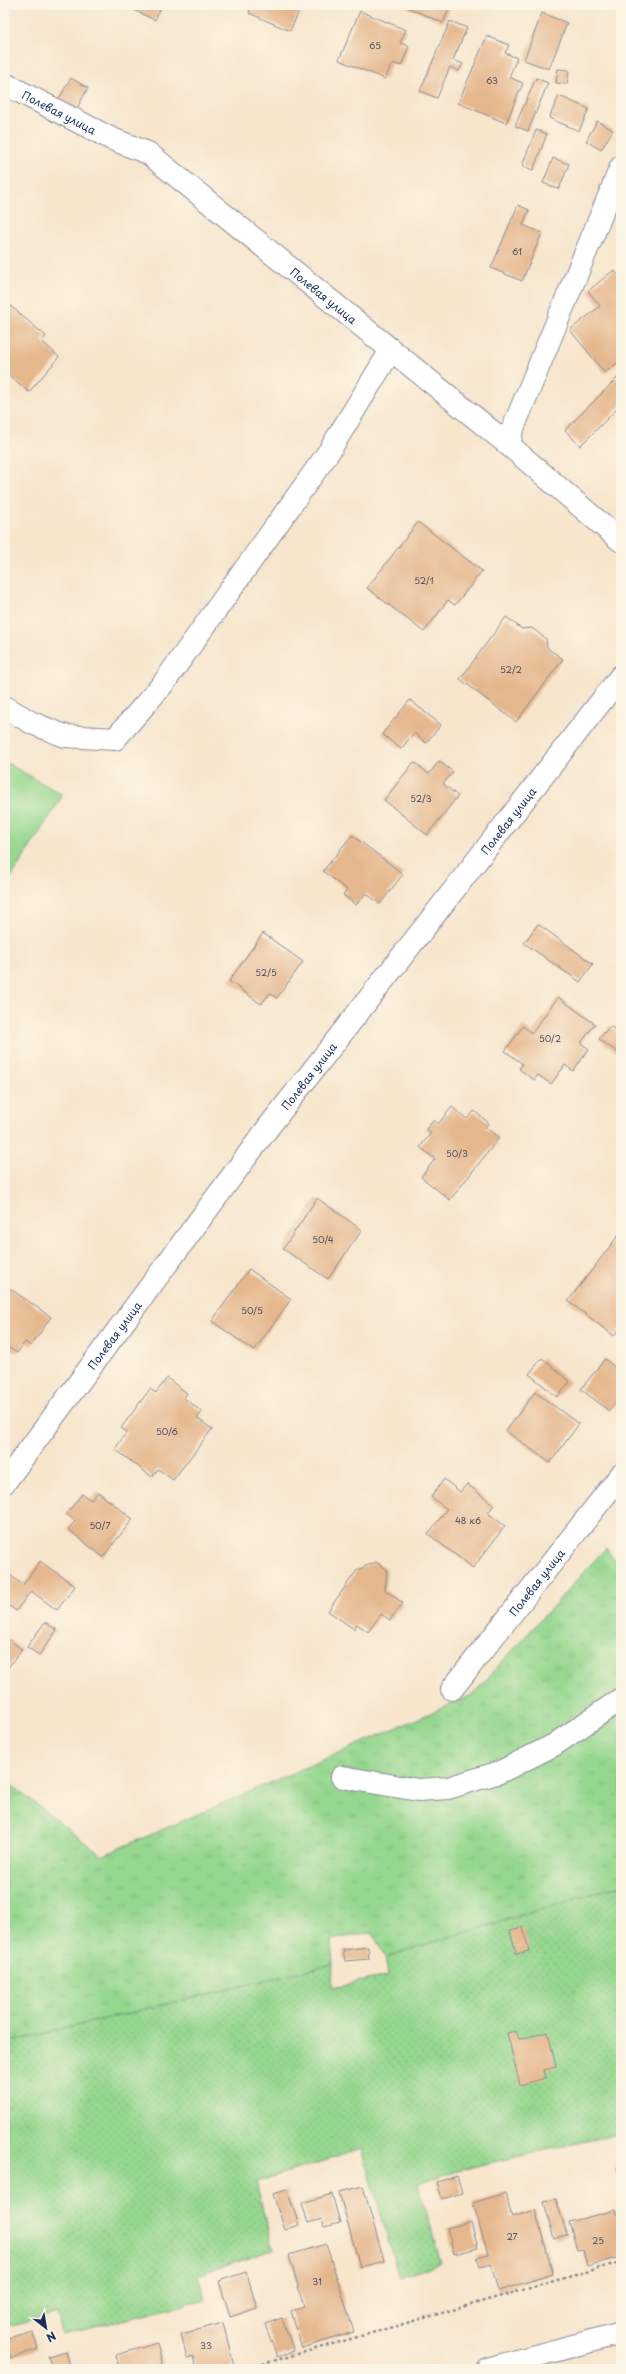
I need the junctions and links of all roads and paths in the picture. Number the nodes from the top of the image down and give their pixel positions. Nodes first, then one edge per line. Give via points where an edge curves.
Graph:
1 (5, 84) edge
2 (621, 167) edge
3 (391, 350) junction
4 (510, 446) junction
5 (621, 542) edge
6 (621, 676) edge
7 (5, 707) edge
8 (5, 1482) edge
9 (618, 1490) edge
10 (452, 1690) dead end
11 (621, 1699) edge
12 (342, 1777) dead end
13 (621, 2262) edge
14 (621, 2333) edge
15 (245, 2369) edge
16 (487, 2369) edge

1 - 3 street, Полевая улица via 112,139 148,153
2 - 4 street via 511,433
3 - 4 street, Полевая улица
3 - 7 street via 328,453 163,684 115,739 65,736 32,723
4 - 5 street, Полевая улица
6 - 8 street, Полевая улица via 267,1129
9 - 10 street, Полевая улица
11 - 12 street via 554,1745 500,1772 448,1788 418,1790
13 - 15 path
14 - 16 street

